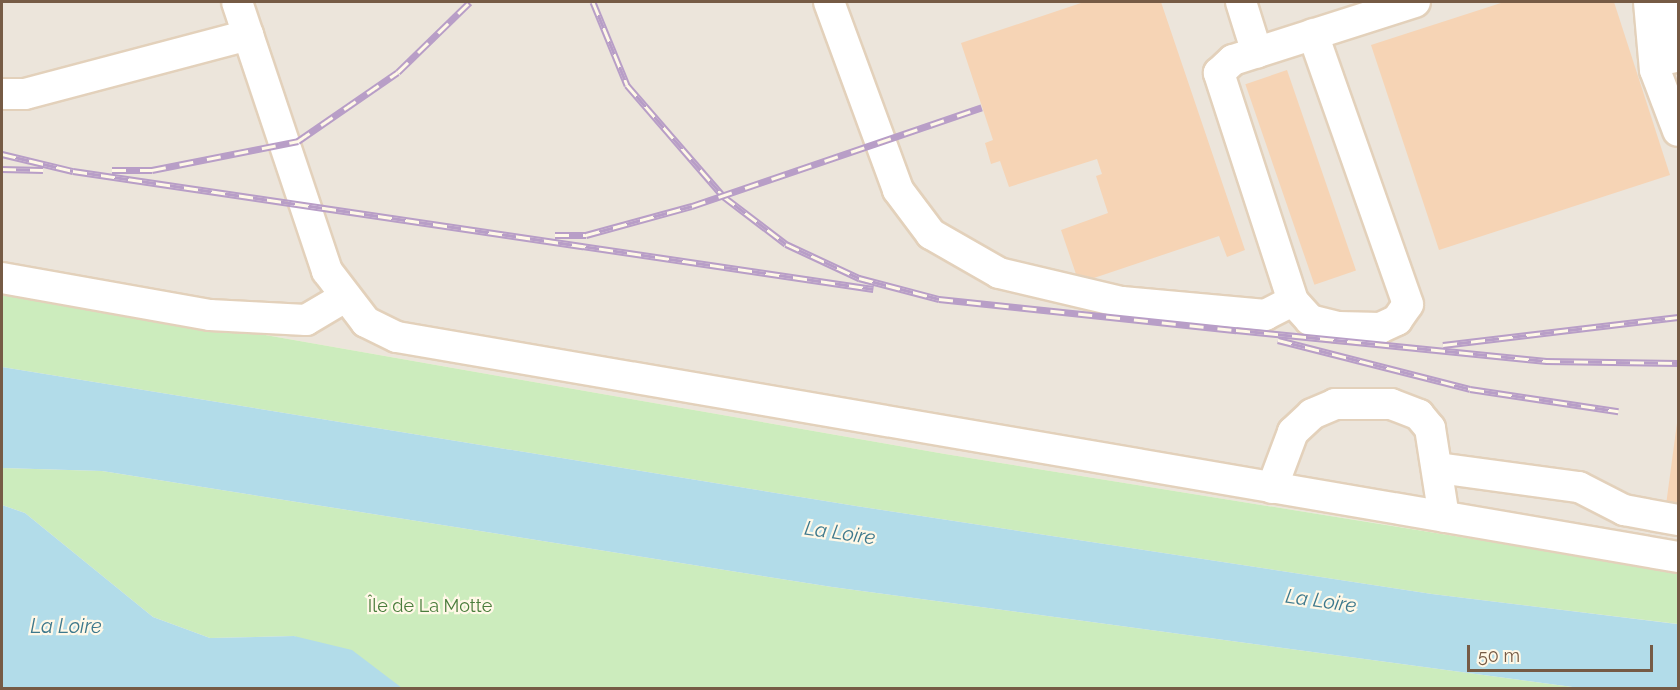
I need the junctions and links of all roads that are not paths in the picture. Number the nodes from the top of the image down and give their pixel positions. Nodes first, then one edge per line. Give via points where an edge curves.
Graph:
1 (237, 2) edge
2 (829, 2) edge
3 (1241, 2) edge
4 (1414, 2) edge
5 (1649, 2) edge
6 (1672, 2) edge
7 (1313, 34) junction
8 (248, 35) junction
9 (1257, 53) junction
10 (2, 94) edge
11 (1676, 124) edge
12 (2, 278) edge
13 (343, 298) junction
14 (1293, 301) junction
15 (1438, 468) junction
16 (1272, 488) junction
17 (1444, 517) junction
18 (1678, 520) edge
19 (1678, 557) edge

1 - 8 lane
2 - 14 lane via 898,190 930,234 999,273 1122,302 1265,315
3 - 9 lane
4 - 7 lane
5 - 11 lane via 1655,70
6 - 11 lane
7 - 9 lane
7 - 14 lane via 1408,304 1397,320 1380,328 1338,327 1310,320
8 - 10 lane via 25,94
8 - 13 lane via 316,242
9 - 14 lane via 1224,66 1219,85
12 - 13 lane via 210,315 306,320
13 - 16 lane via 366,322 438,347
15 - 16 lane via 1430,428 1419,415 1391,404 1351,402 1312,414 1293,432
15 - 17 lane
15 - 18 lane via 1579,487 1624,510
16 - 17 lane
17 - 19 lane

